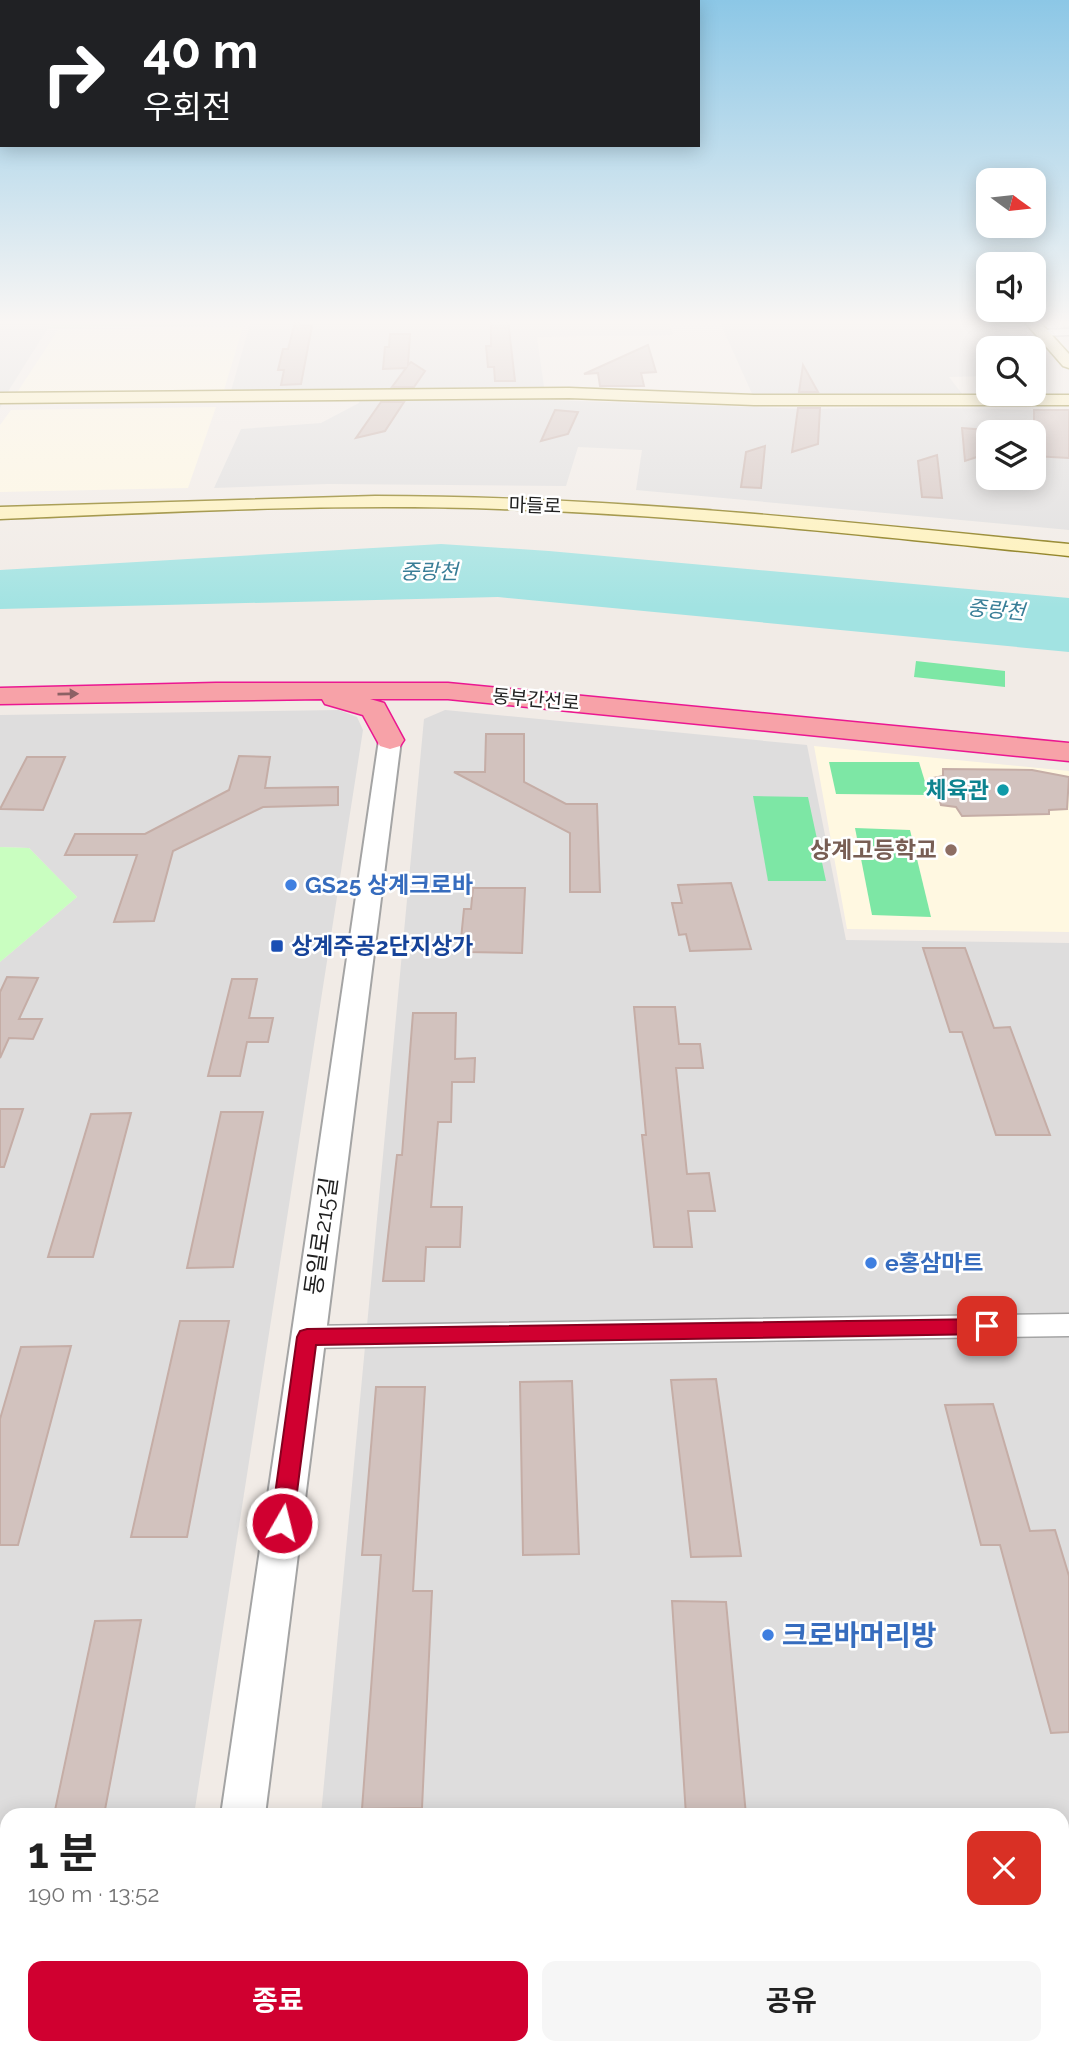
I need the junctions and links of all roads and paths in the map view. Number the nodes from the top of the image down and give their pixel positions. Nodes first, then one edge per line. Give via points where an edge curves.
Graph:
1 (0, 513) edge
2 (1069, 550) edge
3 (250, 691) junction
4 (0, 696) edge
5 (346, 699) junction
6 (463, 702) junction
7 (390, 740) junction
8 (1069, 752) edge
9 (1069, 766) edge
10 (1069, 1325) edge
11 (307, 1337) junction
12 (244, 1808) edge

1 - 2 main road, 마들로 via 499,503 735,517
4 -> 3 highway, 동부간선로
3 - 5 highway
3 - 8 highway, 동부간선로 via 448,691
5 - 6 highway
5 - 7 highway via 374,709
6 - 7 highway via 420,707 398,723
6 - 9 highway
7 - 11 street, 동일로215길
10 - 11 street
11 - 12 street, 동일로215길

